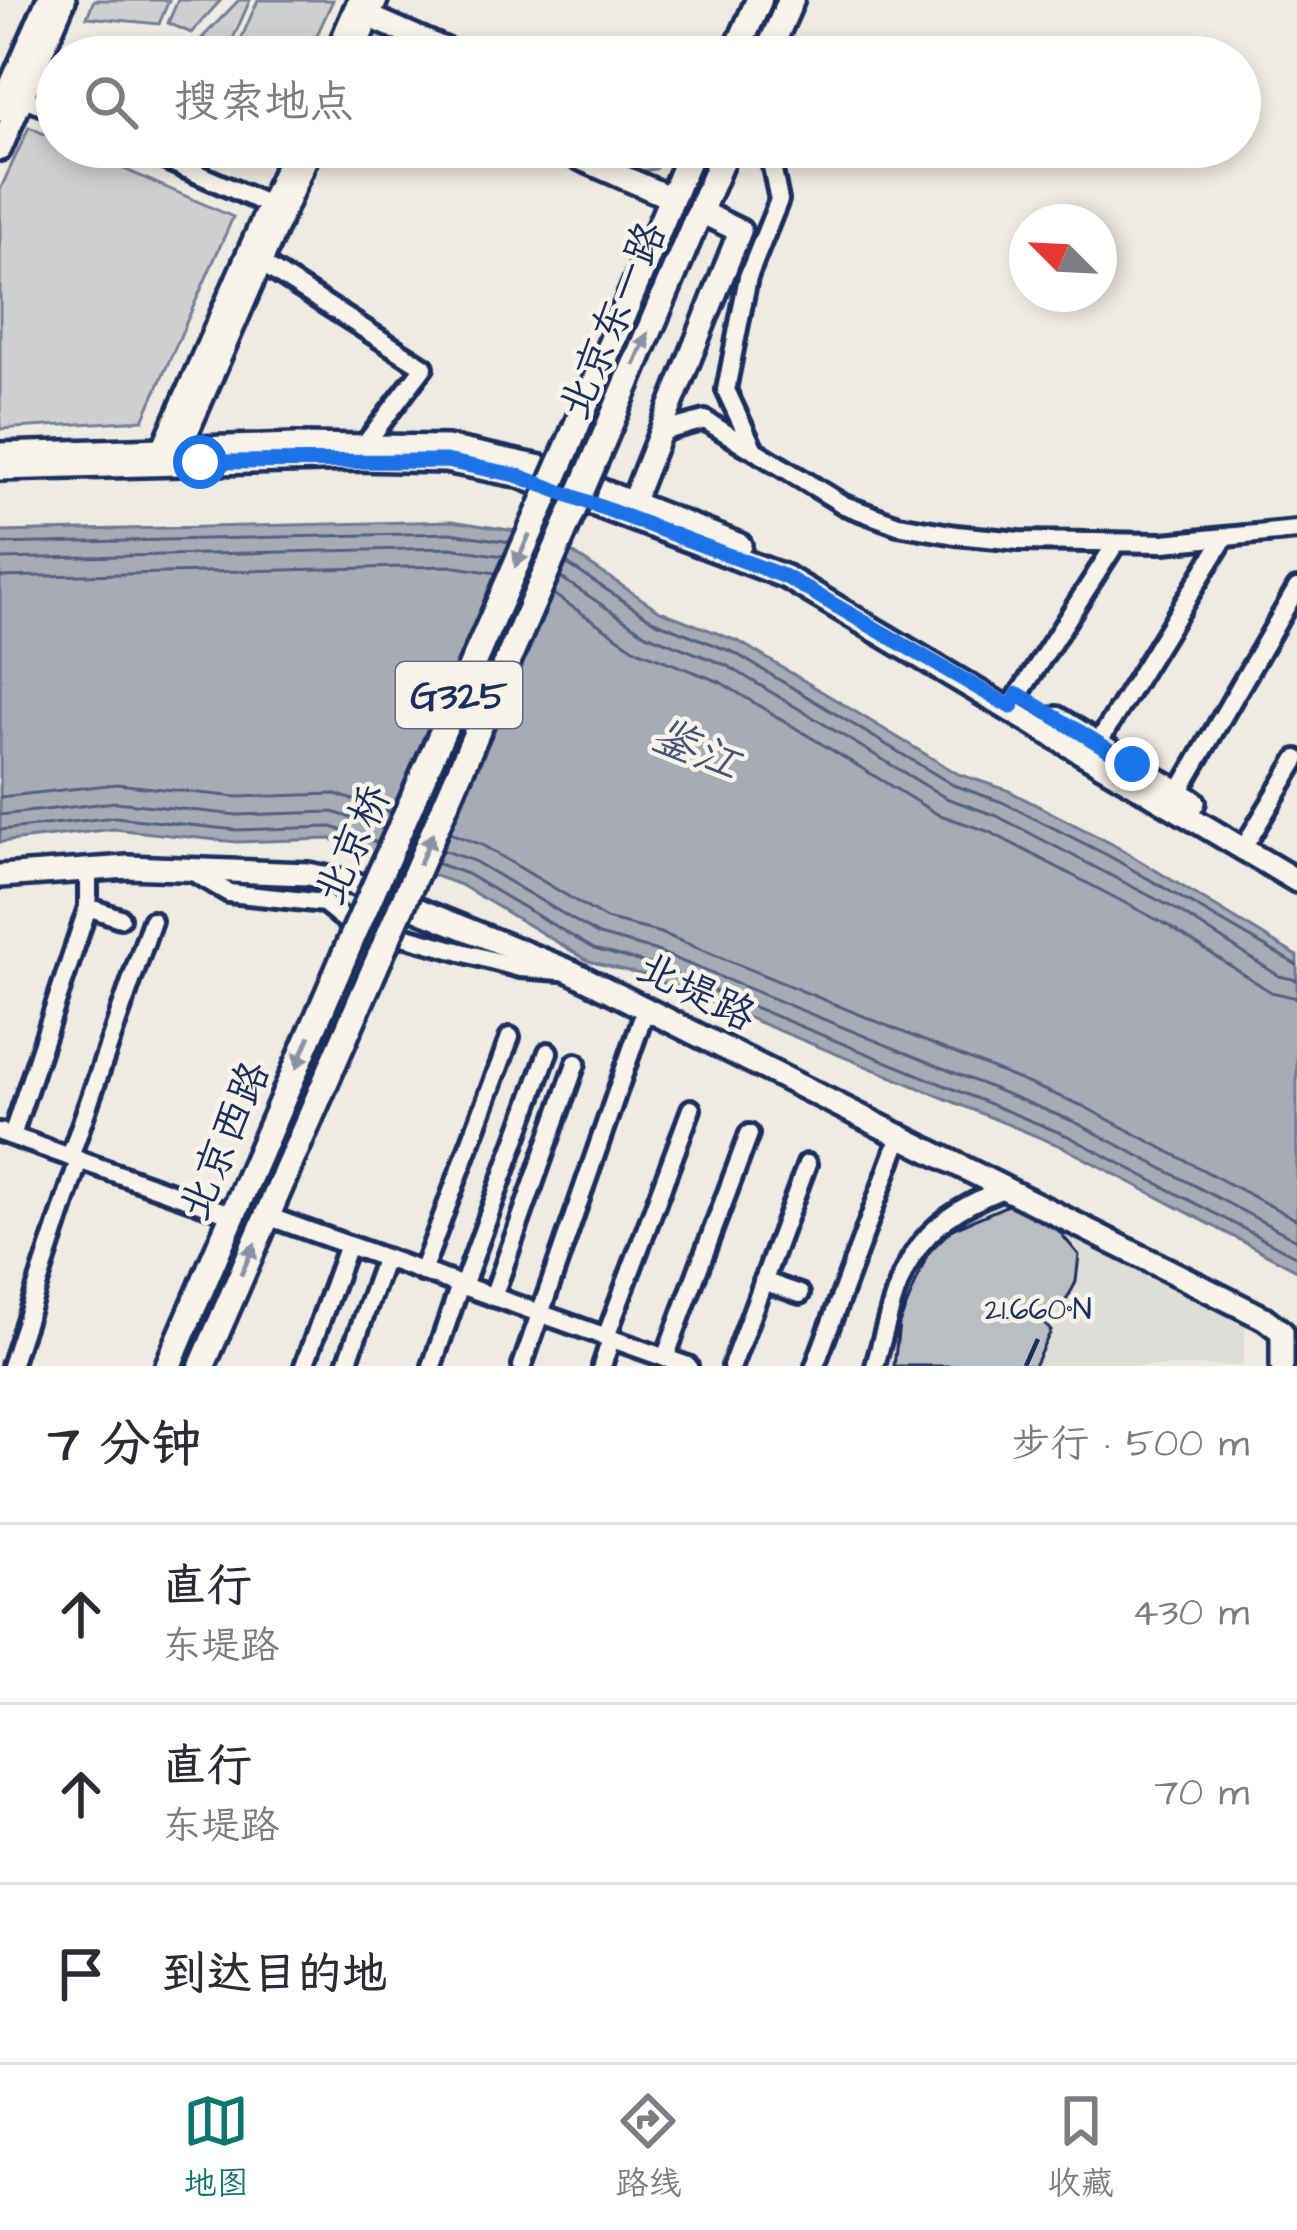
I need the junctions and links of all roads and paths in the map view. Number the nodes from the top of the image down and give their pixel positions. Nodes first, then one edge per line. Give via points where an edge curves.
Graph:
1 (48, 0) edge
2 (64, 0) edge
3 (759, 0) edge
4 (793, 0) edge
5 (365, 7) edge
6 (45, 36) edge
7 (351, 36) edge
8 (421, 36) edge
9 (743, 36) edge
10 (776, 36) edge
11 (785, 36) edge
12 (36, 52) edge
13 (10, 100) edge
14 (0, 148) edge
15 (184, 168) edge
16 (288, 168) edge
17 (299, 168) edge
18 (602, 168) edge
19 (679, 168) edge
20 (718, 168) edge
21 (772, 168) edge
22 (671, 198) junction
23 (276, 208) junction
24 (699, 211) junction
25 (261, 263) junction
26 (661, 432) junction
27 (365, 444) junction
28 (569, 444) joint
29 (754, 450) junction
30 (0, 454) edge
31 (168, 456) junction
32 (596, 457) joint
33 (0, 469) edge
34 (630, 509) junction
35 (1297, 530) edge
36 (1225, 537) junction
37 (1116, 543) junction
38 (1297, 589) edge
39 (1014, 700) junction
40 (1094, 749) junction
41 (1297, 759) edge
42 (1179, 792) junction
43 (1250, 837) junction
44 (1297, 865) edge
45 (88, 868) junction
46 (190, 870) junction
47 (0, 876) edge
48 (1297, 881) edge
49 (88, 908) junction
50 (120, 918) dead end
51 (152, 921) dead end
52 (353, 937) junction
53 (383, 949) junction
54 (572, 972) junction
55 (646, 1008) junction
56 (510, 1037) dead end
57 (548, 1052) dead end
58 (576, 1063) dead end
59 (691, 1109) dead end
60 (6, 1134) edge
61 (749, 1134) dead end
62 (901, 1134) junction
63 (75, 1158) junction
64 (807, 1164) dead end
65 (1003, 1189) junction
66 (233, 1215) junction
67 (267, 1216) junction
68 (348, 1245) junction
69 (385, 1258) junction
70 (422, 1272) junction
71 (763, 1281) junction
72 (461, 1286) junction
73 (800, 1294) dead end
74 (493, 1297) junction
75 (540, 1313) junction
76 (608, 1338) junction
77 (657, 1359) edge
78 (10, 1366) edge
79 (168, 1366) edge
80 (202, 1366) edge
81 (304, 1366) edge
82 (346, 1366) edge
83 (432, 1366) edge
84 (522, 1366) edge
85 (602, 1366) edge
86 (688, 1366) edge
87 (732, 1366) edge
88 (815, 1366) edge
89 (874, 1366) edge
90 (1282, 1366) edge

1 - 13 main road
2 - 6 main road
3 - 9 highway
4 - 10 highway
4 - 11 street
5 - 7 main road
5 - 8 main road
12 - 13 main road
13 - 14 main road
15 - 23 street
16 - 23 main road
17 - 23 main road
18 - 22 main road
19 - 22 highway, 北京东一路 / G325
20 - 24 highway, 北京东一路 / G325
21 - 29 street via 779,200 748,278 727,390
22 - 28 highway, 北京东一路 / G325
23 - 25 main road
23 - 31 main road
24 - 26 main road via 740,231
32 -> 24 highway, 北京东一路 / G325
25 - 27 street via 424,367
25 - 31 main road
26 - 29 street via 705,420
26 - 34 main road
27 - 31 main road
27 - 34 main road via 491,453
28 -> 52 highway, 北京桥 / G325, bridge
29 - 37 street via 844,506 898,525 1019,542
30 - 31 main road
31 - 33 main road
31 - 34 main road via 446,461
53 -> 32 highway, 北京桥 / G325, bridge
34 - 39 main road via 792,565
35 - 36 street
36 - 37 street
36 - 40 street
37 - 39 street
38 - 42 street
39 - 40 main road
40 - 42 main road
40 - 48 main road
41 - 43 street
42 - 43 main road
43 - 44 main road
45 - 46 main road, 北堤路
45 - 47 main road, 北堤路
45 - 49 street
46 - 52 street via 229,892 324,903
46 - 54 main road, 北堤路 via 353,883
49 - 50 street
49 - 60 street
51 - 63 street
52 -> 66 highway, 北京西路 / G325
53 - 54 street via 403,936 520,968
53 - 67 highway, 北京西路 / G325
54 - 55 main road, 北堤路
55 - 62 main road, 北堤路
55 - 75 street
56 - 70 street
57 - 72 street
58 - 74 street
59 - 76 street
60 - 63 street
61 - 77 street
62 - 65 main road, 北堤路
62 - 88 street
63 - 66 street
63 - 78 street
64 - 71 street
65 - 89 street via 945,1216 914,1247
65 - 90 main road, 北堤路 via 1264,1318 1282,1332
66 - 79 highway, 北京西路 / G325
67 - 68 street
80 -> 67 highway, 北京西路 / G325
68 - 69 street
68 - 81 street
69 - 70 street
69 - 82 street
70 - 72 street
71 - 73 street
71 - 87 street
72 - 74 street
72 - 83 street
74 - 75 street
75 - 76 street
75 - 84 street
76 - 77 street
76 - 85 street
77 - 86 street

